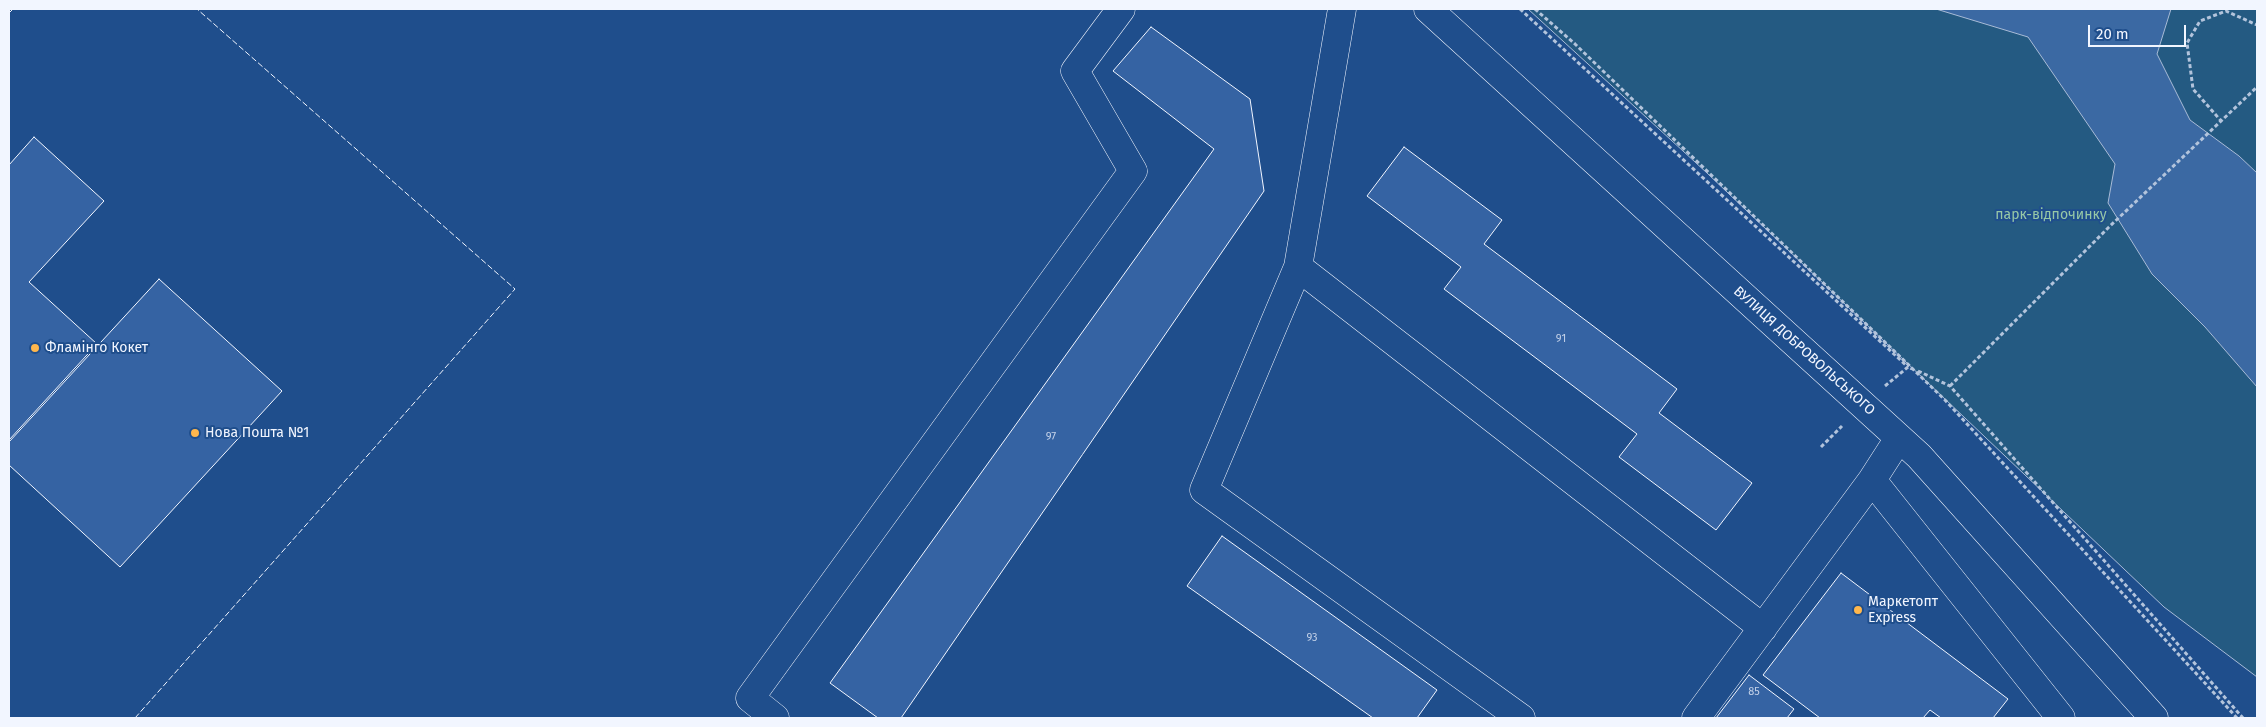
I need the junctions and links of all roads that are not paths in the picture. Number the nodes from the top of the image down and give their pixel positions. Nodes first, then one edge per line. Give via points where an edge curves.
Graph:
1 (1121, 9) edge
2 (1342, 9) edge
3 (1428, 9) edge
4 (1298, 267) junction
5 (1899, 438) junction
6 (1872, 480) junction
7 (1763, 628) junction
8 (775, 718) edge
9 (1521, 718) edge
10 (1696, 718) edge
11 (2061, 718) edge
12 (2154, 718) edge

1 - 8 street via 1075,71 1133,171 750,698
2 - 4 street
3 - 5 street, ВУЛИЦЯ ДОБРОВОЛЬСЬКОГО
4 - 7 street
4 - 9 street via 1204,490
5 - 6 street
5 - 12 street, ВУЛИЦЯ ДОБРОВОЛЬСЬКОГО via 1919,456
6 - 7 street
6 - 11 street
7 - 10 street

